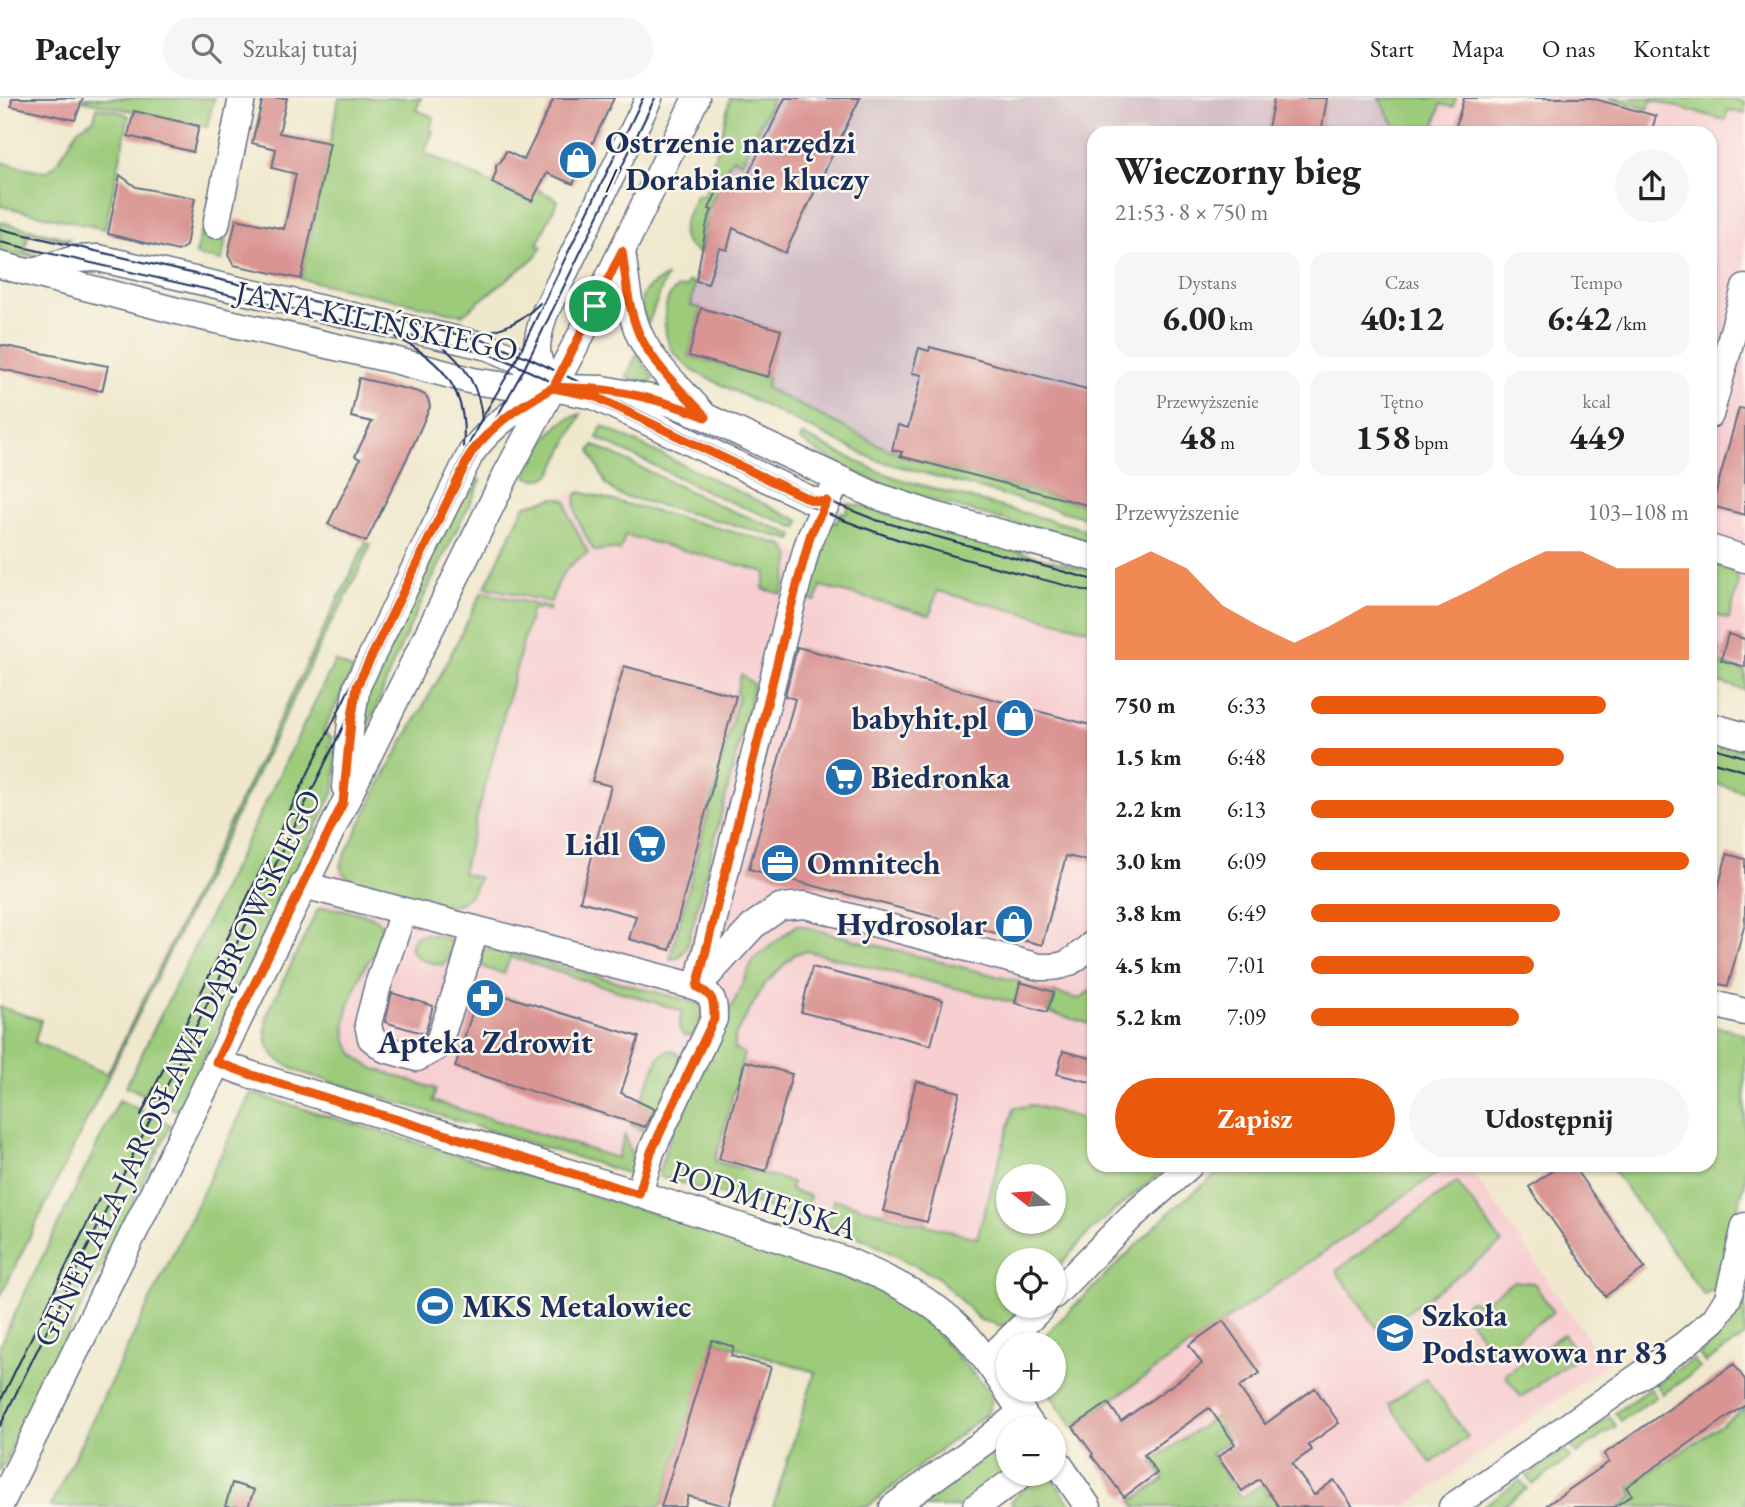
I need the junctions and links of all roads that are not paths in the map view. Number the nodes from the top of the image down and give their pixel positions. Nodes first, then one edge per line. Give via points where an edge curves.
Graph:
1 (242, 98) edge
2 (649, 98) edge
3 (696, 98) edge
4 (216, 225) dead end
5 (622, 251) junction
6 (0, 265) edge
7 (28, 272) junction
8 (1745, 288) edge
9 (553, 388) junction
10 (1717, 390) edge
11 (706, 417) junction
12 (833, 490) junction
13 (1717, 550) edge
14 (1087, 556) edge
15 (1745, 559) edge
16 (1717, 728) edge
17 (1745, 736) edge
18 (343, 803) junction
19 (303, 885) junction
20 (404, 912) junction
21 (475, 929) junction
22 (1087, 949) edge
23 (697, 987) junction
24 (1717, 1005) edge
25 (1745, 1012) edge
26 (216, 1062) junction
27 (1182, 1172) edge
28 (639, 1194) junction
29 (1745, 1226) edge
30 (1066, 1283) edge
31 (1030, 1318) edge
32 (986, 1361) junction
33 (1024, 1416) edge
34 (996, 1436) edge
35 (1066, 1475) edge
36 (1010, 1486) edge
37 (993, 1502) edge
38 (0, 1505) edge
39 (893, 1507) edge
40 (1088, 1507) edge
41 (1452, 1507) edge

1 - 4 street
2 - 9 street via 544,315 537,357
3 - 5 street, GENERAŁA JAROSŁAWA DĄBROWSKIEGO
5 - 9 street, GENERAŁA JAROSŁAWA DĄBROWSKIEGO
5 - 11 street via 641,339
6 - 7 street, JANA KILIŃSKIEGO
7 - 9 street, JANA KILIŃSKIEGO via 473,382
7 - 9 street via 75,259 98,258 489,347 517,359
8 - 10 street
9 - 11 street, JANA KILIŃSKIEGO via 630,393
9 - 12 street via 594,396 811,500 821,502
9 - 18 street, GENERAŁA JAROSŁAWA DĄBROWSKIEGO
9 - 18 street via 502,419 471,453 355,694
11 - 12 street, JANA KILIŃSKIEGO
12 - 14 street, JANA KILIŃSKIEGO via 874,495
12 - 23 street via 811,533
13 - 15 street
16 - 17 street
18 - 19 street, GENERAŁA JAROSŁAWA DĄBROWSKIEGO
19 - 20 street
19 - 26 street, GENERAŁA JAROSŁAWA DĄBROWSKIEGO
20 - 21 street
20 - 21 street via 368,1024 371,1038 385,1049 416,1058 436,1047 442,1035
21 - 23 street
22 - 23 street via 1059,968 1039,967 805,905 792,906 780,908 754,925
23 - 28 street via 714,1003 714,1019 651,1152
24 - 25 street
26 - 28 street, PODMIEJSKA
26 - 38 street, GENERAŁA JAROSŁAWA DĄBROWSKIEGO
27 - 30 street
28 - 32 street, PODMIEJSKA via 875,1273 944,1314
29 - 41 street via 1728,1298 1708,1326
31 - 32 street
32 - 33 street, PODMIEJSKA
34 - 39 street
35 - 40 street
36 - 37 street

